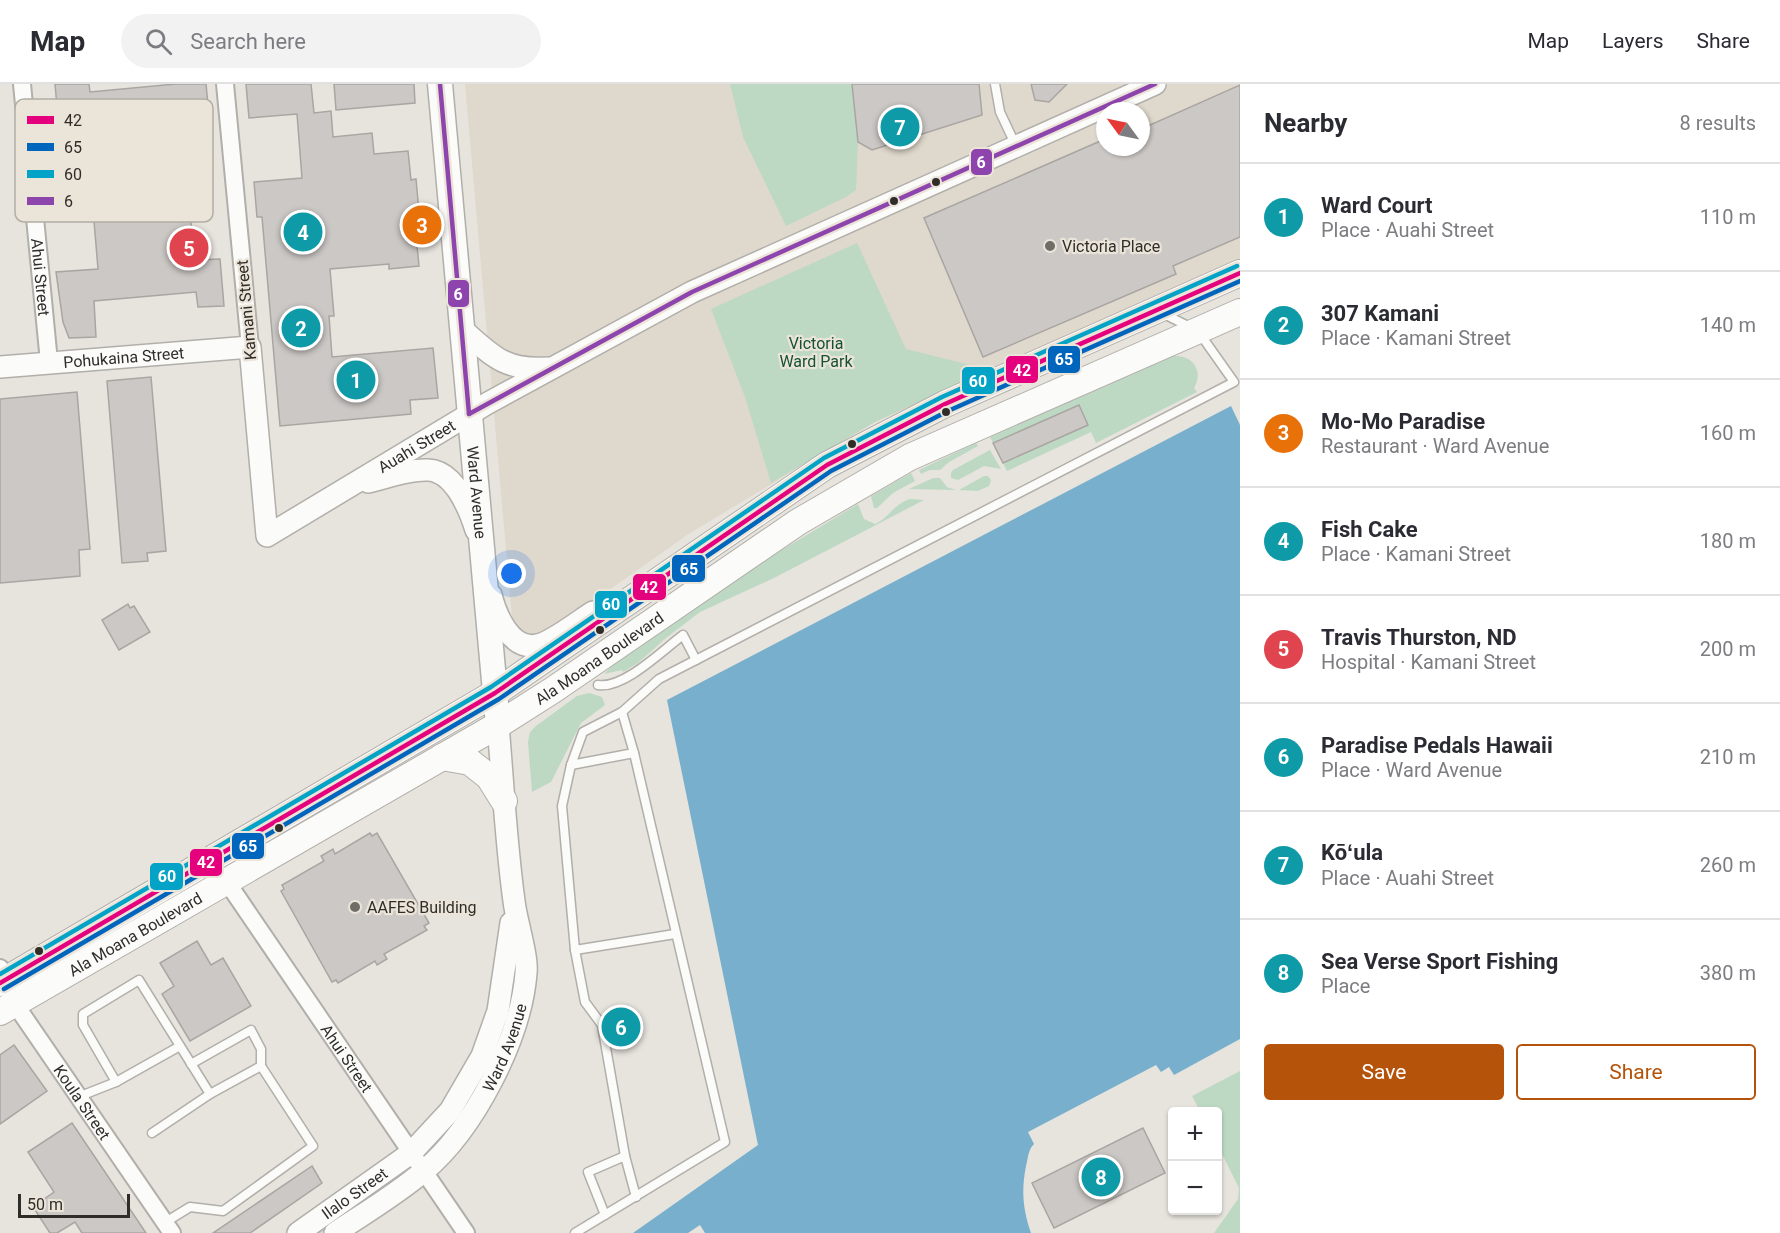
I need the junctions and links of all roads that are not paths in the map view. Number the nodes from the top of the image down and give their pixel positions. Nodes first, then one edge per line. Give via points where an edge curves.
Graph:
1 (21, 84) edge
2 (225, 84) edge
3 (440, 84) edge
4 (995, 84) edge
5 (1155, 84) edge
6 (23, 99) edge
7 (1016, 146) junction
8 (35, 222) edge
9 (1240, 273) edge
10 (1155, 311) junction
11 (1240, 312) edge
12 (462, 329) junction
13 (1198, 331) junction
14 (250, 347) junction
15 (49, 362) junction
16 (0, 367) edge
17 (551, 368) junction
18 (469, 414) junction
19 (347, 488) junction
20 (267, 536) joint
21 (704, 549) junction
22 (483, 560) junction
23 (696, 660) junction
24 (598, 685) dead end
25 (495, 693) junction
26 (622, 712) junction
27 (498, 724) junction
28 (634, 753) junction
29 (442, 757) junction
30 (571, 765) junction
31 (504, 801) junction
32 (227, 882) junction
33 (514, 901) junction
34 (675, 934) junction
35 (575, 950) junction
36 (4, 990) edge
37 (180, 1046) junction
38 (191, 1064) junction
39 (261, 1066) junction
40 (117, 1082) junction
41 (210, 1095) junction
42 (78, 1096) junction
43 (152, 1134) dead end
44 (411, 1153) junction
45 (625, 1156) junction
46 (424, 1171) junction
47 (636, 1197) junction
48 (605, 1215) junction
49 (168, 1228) edge
50 (298, 1233) edge
51 (334, 1233) edge
52 (466, 1233) edge
53 (575, 1233) edge

1 - 6 street, Ahui Street
2 - 14 street, Kamani Street
3 - 12 main road, Ward Avenue
4 - 7 lane via 1000,112
5 - 7 street, Auahi Street
7 - 17 street, Auahi Street via 702,287
8 - 15 street, Ahui Street
9 - 10 main road, Ala Moana Boulevard
10 - 13 lane
10 - 21 main road, Ala Moana Boulevard via 945,404 837,460
11 - 13 main road, Ala Moana Boulevard
12 - 17 street via 498,360 515,367
12 - 18 main road, Ward Avenue
13 - 23 lane via 1234,382
13 - 27 main road, Ala Moana Boulevard via 910,457 798,522
14 - 15 street, Pohukaina Street
14 - 20 street, Kamani Street
15 - 16 street, Pohukaina Street
17 - 18 street, Auahi Street
18 - 19 street, Auahi Street
18 - 22 main road, Ward Avenue
19 - 20 street, Auahi Street
19 - 22 street via 421,470 442,474 467,506
21 - 22 street via 536,646 519,641 504,626 493,604
21 - 25 main road, Ala Moana Boulevard
22 - 25 main road, Ward Avenue
23 - 24 lane via 683,635 620,681
23 - 26 lane via 652,683
25 - 27 main road, Ward Avenue
25 - 36 main road, Ala Moana Boulevard
26 - 28 lane
26 - 30 lane via 583,732
27 - 29 main road, Ala Moana Boulevard
27 - 31 street, Ward Avenue
28 - 30 lane
28 - 34 lane
29 - 31 main road via 470,762 489,777
29 - 32 main road, Ala Moana Boulevard
30 - 35 lane via 562,806
31 - 33 street, Ward Avenue
32 - 36 main road, Ala Moana Boulevard
32 - 44 street, Ahui Street
33 - 44 street, Ward Avenue via 498,1011 482,1056 450,1111
33 - 46 street, Ward Avenue via 527,971 516,1024 471,1116
34 - 35 lane
34 - 47 lane via 725,1142
35 - 45 lane via 585,1002 602,1024
36 - 42 street, Koula Street
37 - 38 lane
37 - 40 lane
37 - 40 lane via 139,980 83,1014 83,1025
38 - 39 lane via 251,1030 261,1049
38 - 41 lane
39 - 41 lane
39 - 49 lane via 313,1146 223,1210 190,1207
40 - 42 lane
41 - 43 lane
42 - 49 street, Koula Street
44 - 46 street, Ahui Street
44 - 50 street, Ilalo Street
45 - 47 lane
45 - 48 lane via 588,1172
46 - 51 street, Ilalo Street
46 - 52 street, Ahui Street
47 - 48 lane
48 - 53 lane

